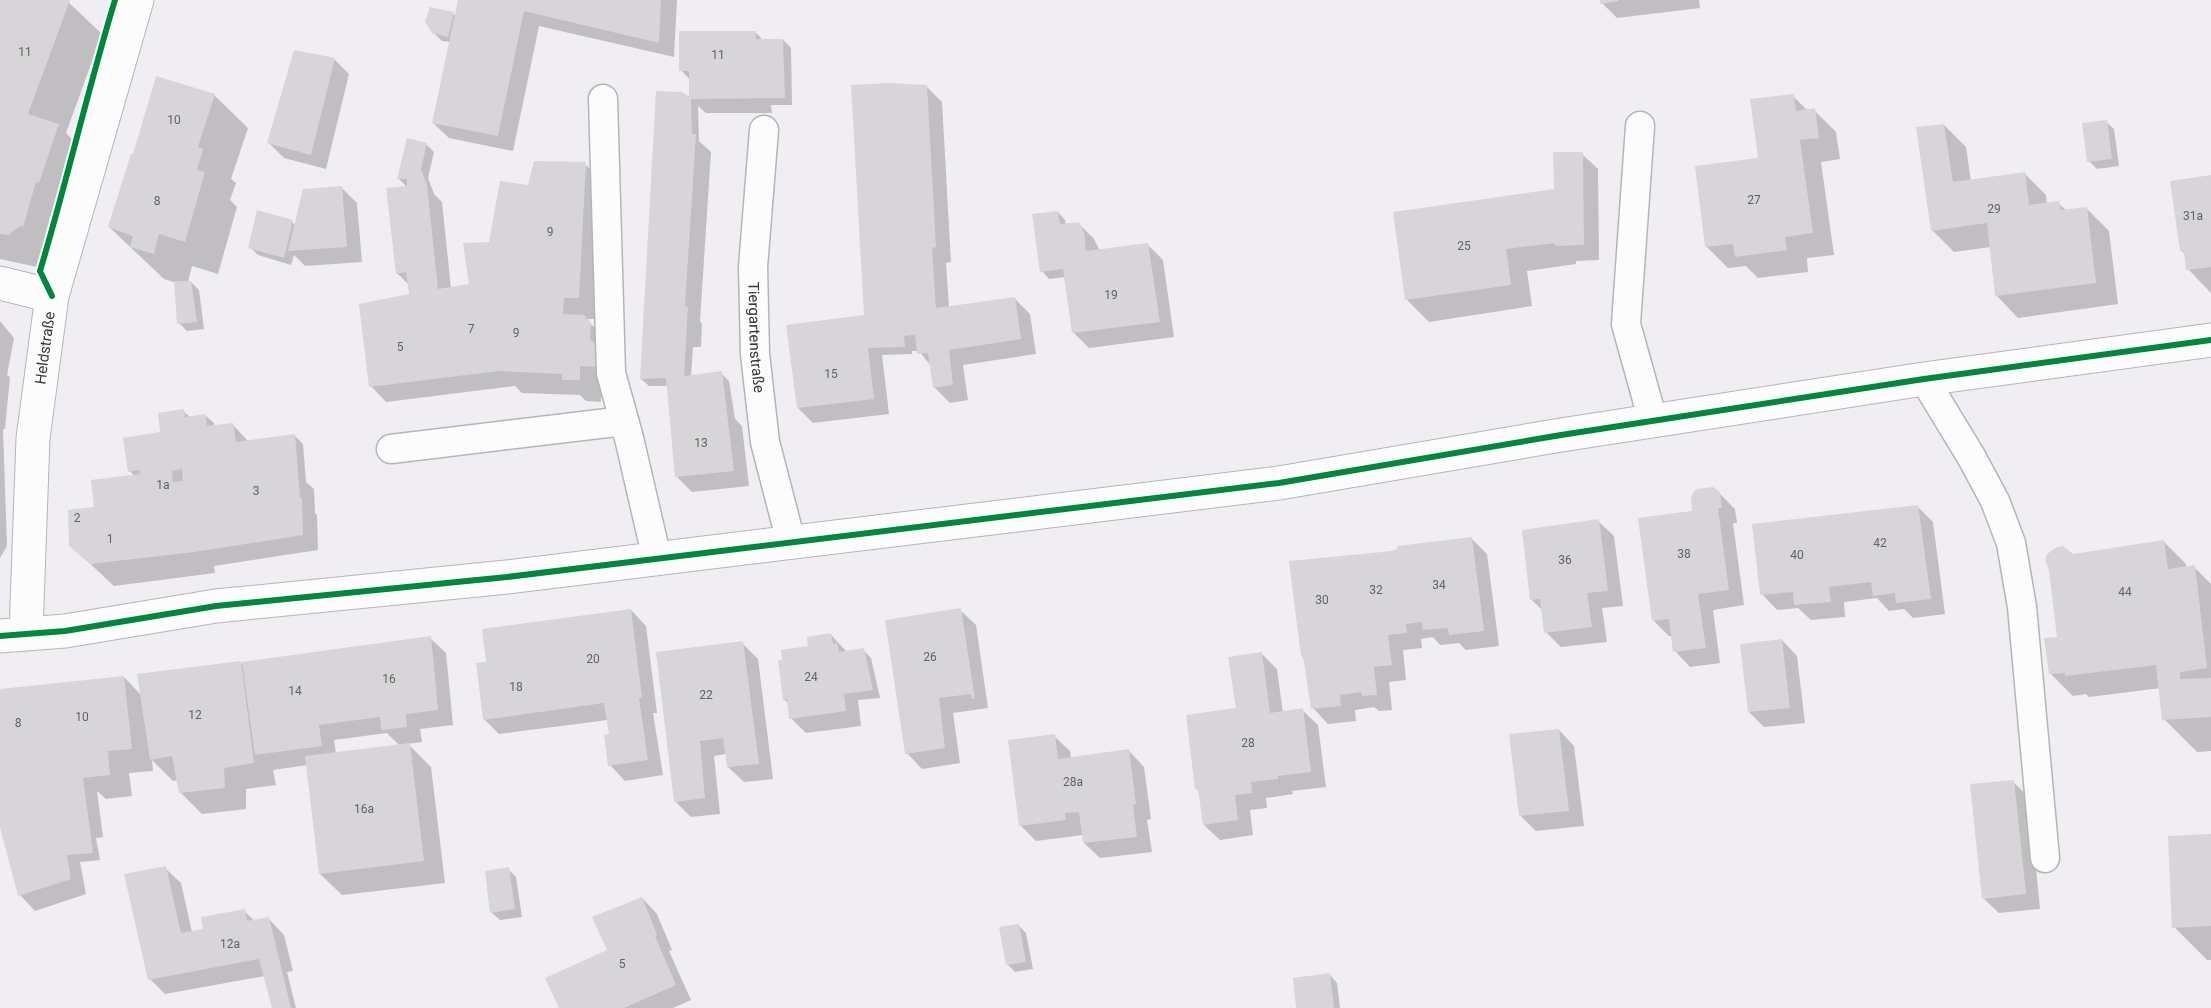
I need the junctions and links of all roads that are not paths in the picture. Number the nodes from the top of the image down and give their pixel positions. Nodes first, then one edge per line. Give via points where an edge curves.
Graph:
1 (137, 0) edge
2 (603, 99) dead end
3 (1640, 126) dead end
4 (764, 130) dead end
5 (0, 283) edge
6 (52, 296) junction
7 (2211, 340) edge
8 (1924, 379) junction
9 (624, 421) junction
10 (1653, 421) junction
11 (391, 449) dead end
12 (791, 542) junction
13 (657, 559) junction
14 (13, 635) edge
15 (2045, 858) dead end

1 - 6 street, Heldstraße
2 - 9 lane via 611,373
3 - 10 lane via 1626,324
4 - 12 lane, Tiergartenstraße via 753,267 754,354 765,442
5 - 6 street
6 - 14 street, Heldstraße
7 - 8 street
8 - 10 street
8 - 15 lane via 1995,501 2011,543 2022,607
9 - 11 lane
9 - 13 lane
10 - 12 street via 1279,483
12 - 13 street
13 - 14 street via 216,606 65,631

